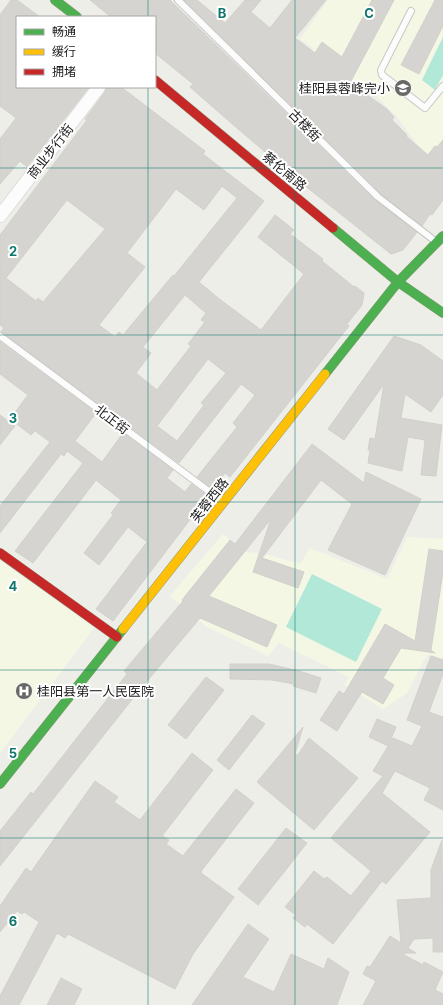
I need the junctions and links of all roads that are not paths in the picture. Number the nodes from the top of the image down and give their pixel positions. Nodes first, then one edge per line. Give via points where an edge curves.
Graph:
1 (55, 0) edge
2 (178, 0) edge
3 (411, 11) dead end
4 (76, 16) edge
5 (156, 81) edge
6 (443, 86) edge
7 (98, 88) edge
8 (0, 216) edge
9 (441, 242) edge
10 (398, 282) junction
11 (443, 313) edge
12 (0, 336) edge
13 (224, 502) junction
14 (0, 553) edge
15 (117, 637) junction
16 (0, 784) edge

1 - 4 street
2 - 9 lane, 古楼街 via 378,198
3 - 6 lane via 381,70 382,75 425,108
5 - 10 street, 蔡伦南路
7 - 8 street, 商业步行街
9 - 10 street, 芙蓉西路
10 - 11 street, 蔡伦南路
10 - 13 street, 芙蓉西路
12 - 13 lane, 北正街
13 - 15 street, 芙蓉西路
14 - 15 street
15 - 16 street, 芙蓉西路

